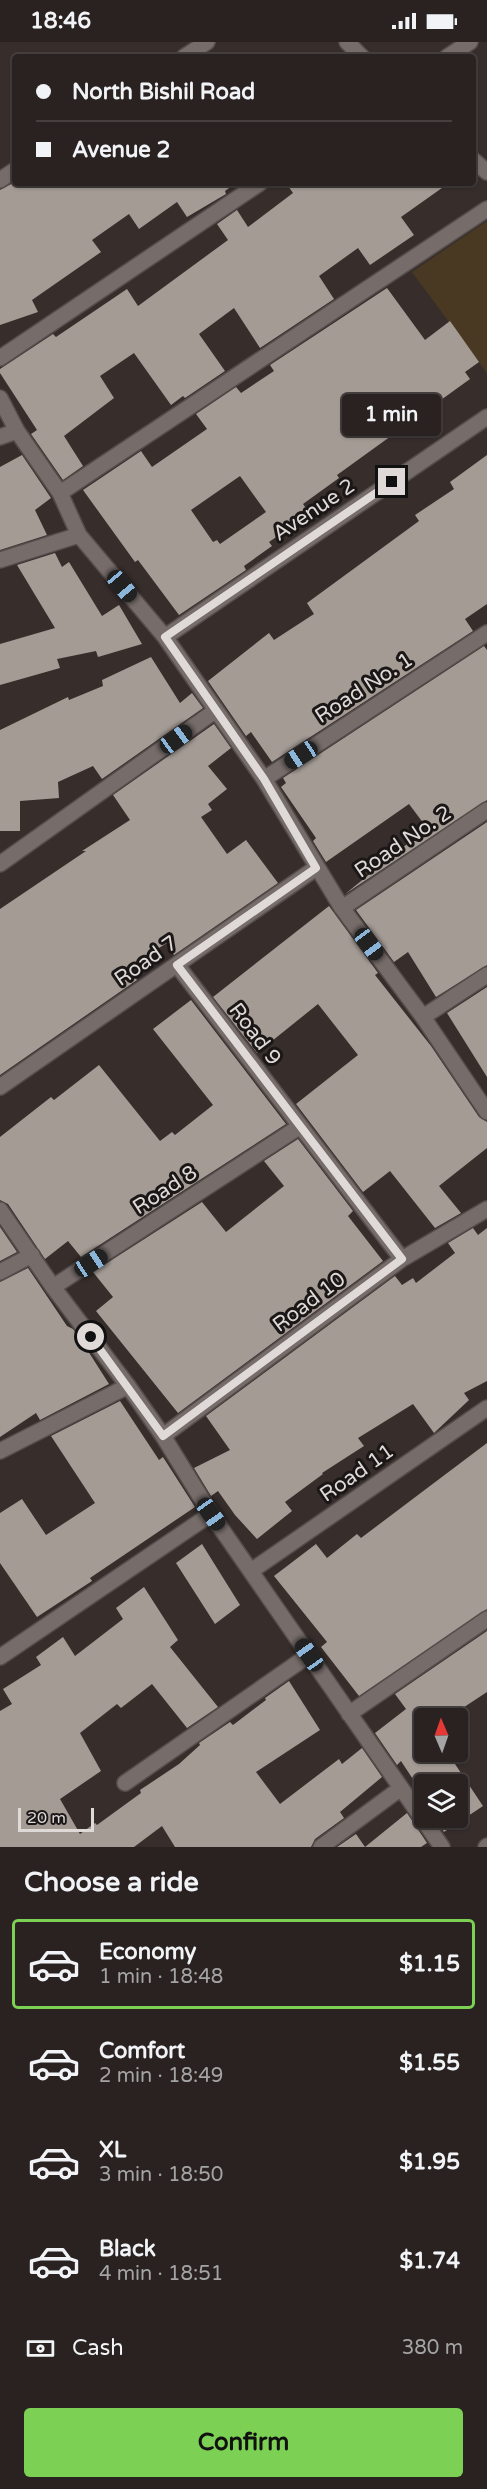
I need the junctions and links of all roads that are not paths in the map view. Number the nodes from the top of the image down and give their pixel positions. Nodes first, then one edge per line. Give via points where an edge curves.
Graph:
1 (207, 42) edge
2 (347, 42) edge
3 (470, 42) edge
4 (189, 54) edge
5 (359, 54) edge
6 (452, 54) edge
7 (256, 186) edge
8 (487, 209) edge
9 (0, 358) edge
10 (0, 398) edge
11 (487, 417) edge
12 (17, 431) junction
13 (0, 437) edge
14 (60, 493) junction
15 (79, 536) junction
16 (0, 560) edge
17 (487, 633) edge
18 (165, 637) junction
19 (215, 711) junction
20 (264, 779) junction
21 (487, 810) edge
22 (0, 864) edge
23 (316, 868) junction
24 (342, 908) junction
25 (177, 965) junction
26 (487, 975) edge
27 (423, 1017) junction
28 (0, 1087) edge
29 (487, 1112) edge
30 (299, 1127) junction
31 (487, 1209) edge
32 (0, 1210) edge
33 (32, 1255) junction
34 (402, 1259) junction
35 (0, 1272) edge
36 (53, 1287) junction
37 (128, 1386) junction
38 (487, 1408) edge
39 (163, 1436) junction
40 (0, 1451) edge
41 (211, 1514) junction
42 (251, 1571) junction
43 (487, 1619) edge
44 (309, 1655) junction
45 (0, 1657) edge
46 (349, 1714) junction
47 (125, 1783) dead end
48 (401, 1788) junction
49 (321, 1847) edge
50 (442, 1847) edge

1 - 4 street
2 - 5 street
3 - 6 street
7 - 9 street
8 - 14 street
10 - 12 street
11 - 18 street, Avenue 2
12 - 13 street
12 - 14 street
14 - 15 street
15 - 16 street
15 - 18 street
17 - 20 street, Road No. 1
18 - 19 street
19 - 20 street
19 - 22 street
20 - 23 street
21 - 24 street, Road No. 2
23 - 24 street
23 - 25 street, Road 7
24 - 27 street
25 - 28 street, Road 7
25 - 30 street, Road 9
26 - 27 street
27 - 29 street
30 - 34 street, Road 9
30 - 36 street, Road 8
31 - 34 street, Road 10
32 - 33 street
33 - 35 street
33 - 36 street
34 - 39 street, Road 10
36 - 37 street
37 - 39 street
37 - 40 street
38 - 42 street, Road 11
39 - 41 street
41 - 42 street
41 - 45 street
42 - 44 street
43 - 46 street
44 - 46 street
44 - 47 street
46 - 48 street
48 - 49 street
48 - 50 street

